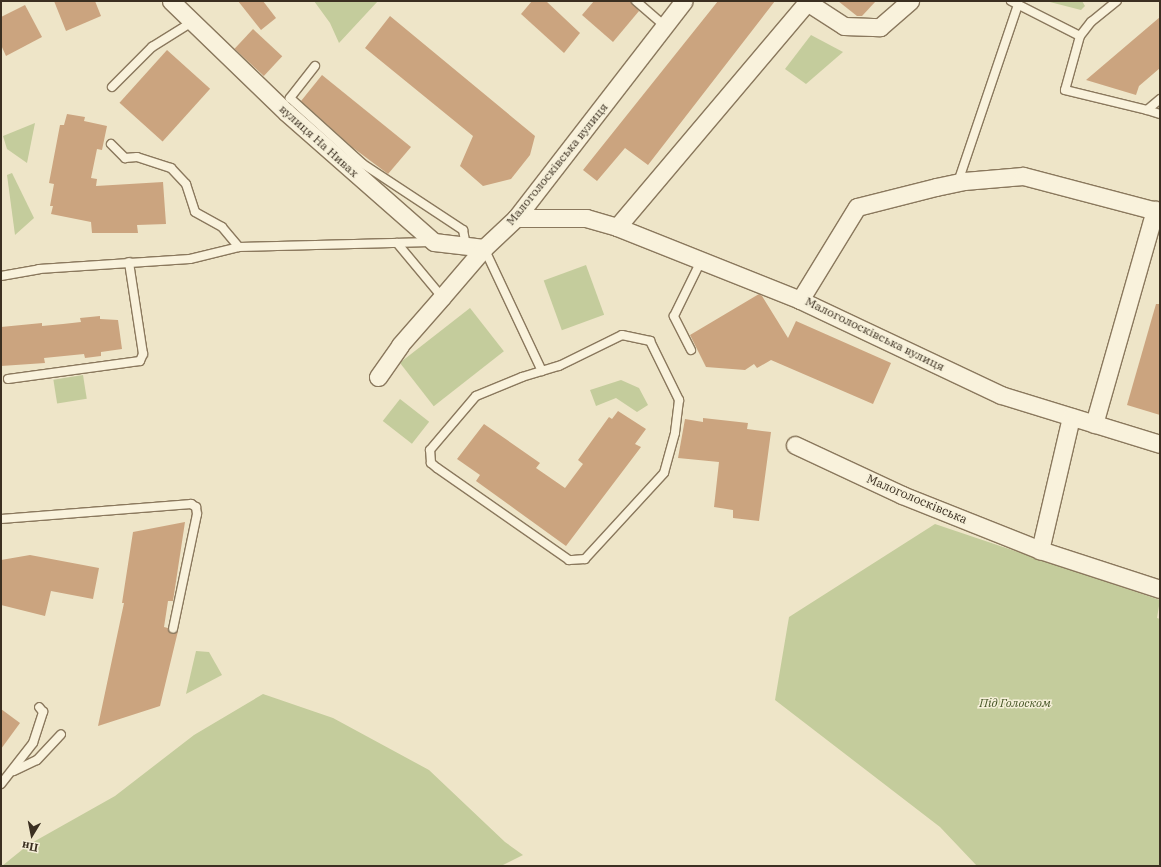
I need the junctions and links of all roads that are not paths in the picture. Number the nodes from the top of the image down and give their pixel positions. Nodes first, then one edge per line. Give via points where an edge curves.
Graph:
1 (171, 1) edge
2 (636, 1) edge
3 (684, 1) edge
4 (910, 1) edge
5 (1010, 1) edge
6 (1117, 1) edge
7 (1018, 5) junction
8 (192, 22) junction
9 (665, 26) junction
10 (1080, 36) junction
11 (315, 66) dead end
12 (112, 87) dead end
13 (1160, 99) edge
14 (1147, 110) junction
15 (1160, 114) edge
16 (111, 144) dead end
17 (957, 183) junction
18 (1157, 211) edge
19 (516, 218) junction
20 (617, 227) junction
21 (434, 242) junction
22 (397, 243) junction
23 (466, 246) junction
24 (239, 247) junction
25 (484, 248) junction
26 (701, 261) junction
27 (129, 262) junction
28 (1, 276) edge
29 (442, 297) junction
30 (800, 300) junction
31 (691, 350) dead end
32 (542, 371) junction
33 (378, 377) dead end
34 (8, 380) dead end
35 (1071, 417) junction
36 (1094, 424) junction
37 (1160, 444) edge
38 (795, 445) dead end
39 (1, 519) edge
40 (1040, 550) junction
41 (1160, 589) edge
42 (173, 629) dead end
43 (39, 707) dead end
44 (61, 734) dead end
45 (13, 771) junction
46 (1, 784) edge

1 - 8 street, вулиця На Нивах
2 - 9 lane
3 - 9 street, Малоголосківська вулиця
4 - 20 street via 880,27 844,26 807,2
5 - 7 lane
6 - 10 lane via 1091,22
7 - 10 lane
7 - 17 lane
8 - 12 lane via 152,48
8 - 21 street, вулиця На Нивах via 286,112
9 - 19 street, Малоголосківська вулиця
10 - 14 lane via 1065,90
11 - 23 lane via 290,98 363,164 463,230
13 - 14 lane
14 - 15 lane
16 - 24 lane via 124,158 137,157 171,168 186,184 195,212 222,227
17 - 18 street, Малоголосківська вулиця via 1023,176
17 - 30 street, Малоголосківська вулиця via 857,207
18 - 36 street
19 - 20 street via 586,218
19 - 25 street, Малоголосківська вулиця
20 - 26 street
21 - 22 lane
21 - 23 street
22 - 24 lane
22 - 29 lane
23 - 25 street
24 - 27 lane via 190,259
25 - 29 street, Малоголосківська вулиця
25 - 32 lane
26 - 30 street
26 - 31 lane via 674,316
27 - 28 lane via 39,269
27 - 34 lane via 143,354 140,361
29 - 33 street, Малоголосківська вулиця via 400,345
30 - 35 street, Малоголосківська вулиця via 1001,396
32 - 32 lane via 559,366 622,335 643,339 650,341 679,400 675,433 664,473 584,559 569,560 559,555 430,463 430,450 476,396
35 - 36 street, Малоголосківська вулиця
35 - 40 street
36 - 37 street, Малоголосківська вулиця
38 - 40 street, Малоголосківська via 902,495
39 - 42 lane via 191,504 196,507 197,514
40 - 41 street, Малоголосківська
43 - 45 lane via 43,712 33,743
44 - 45 lane via 37,760
45 - 46 lane

